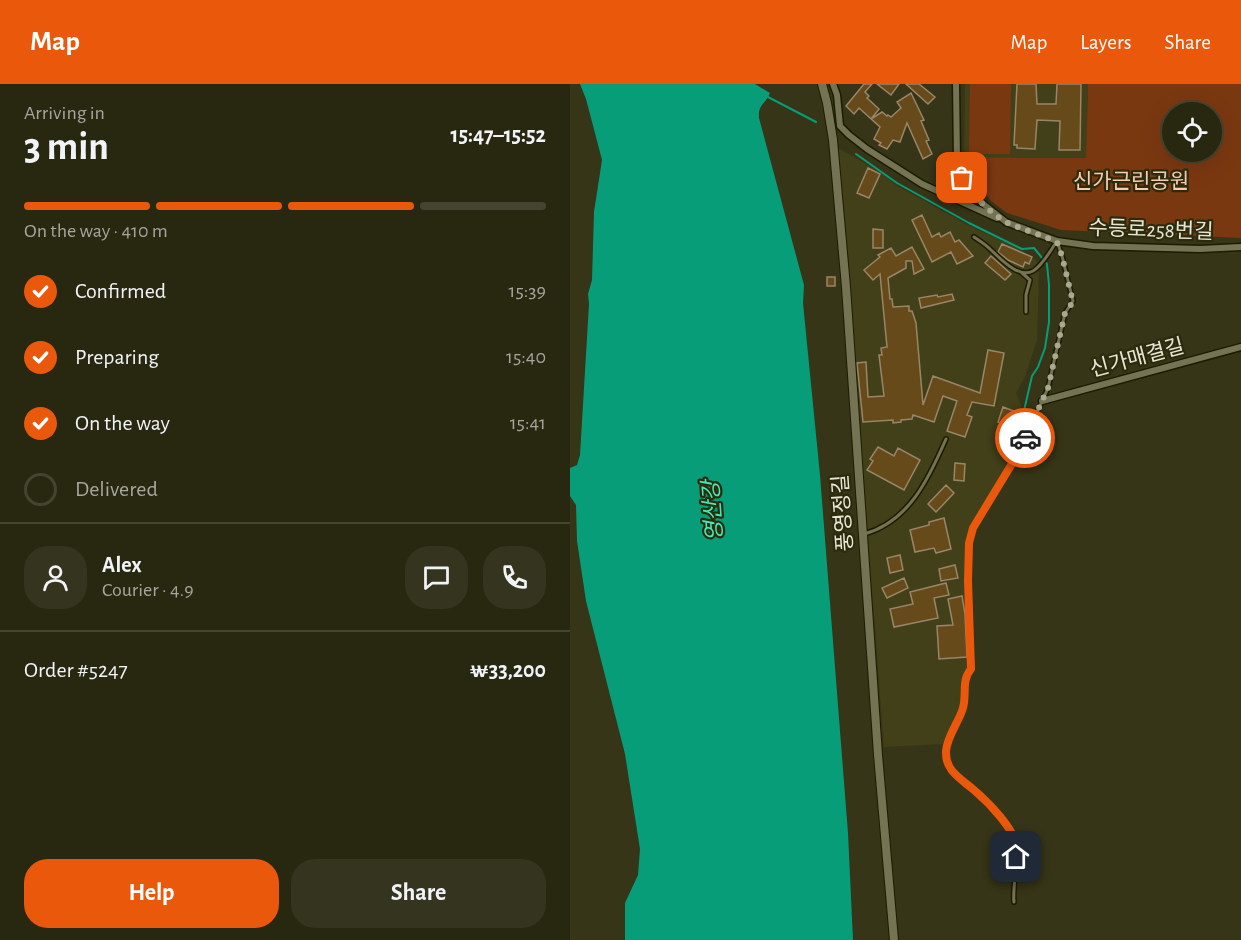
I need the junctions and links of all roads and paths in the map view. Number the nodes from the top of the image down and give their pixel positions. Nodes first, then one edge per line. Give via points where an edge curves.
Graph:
1 (822, 84) edge
2 (833, 84) edge
3 (957, 84) edge
4 (962, 178) junction
5 (951, 197) junction
6 (1006, 222) junction
7 (974, 237) dead end
8 (1057, 242) junction
9 (1241, 247) edge
10 (1022, 273) junction
11 (1026, 312) dead end
12 (1241, 347) edge
13 (1041, 401) junction
14 (946, 439) dead end
15 (862, 535) junction
16 (1014, 902) dead end
17 (894, 940) edge

1 - 15 street, 풍영정길 via 833,140
2 - 5 street via 840,126 849,135 922,184
3 - 4 street, 수등로258번길 via 957,160
4 - 5 street via 959,194
4 - 6 street, 수등로258번길 via 967,188
5 - 6 street
6 - 8 street, 수등로258번길
7 - 10 lane
8 - 9 street, 수등로258번길 via 1200,249
8 - 10 lane via 1032,272
8 - 13 lane via 1073,302 1065,313 1048,388
10 - 11 lane via 1030,280
12 - 13 street, 신가매결길
13 - 16 lane via 1019,452 973,528 968,581 971,669 965,679 965,702 946,752 948,767 994,810 1013,838 1017,848
14 - 15 lane via 931,474 912,501 882,528
15 - 17 street, 풍영정길

